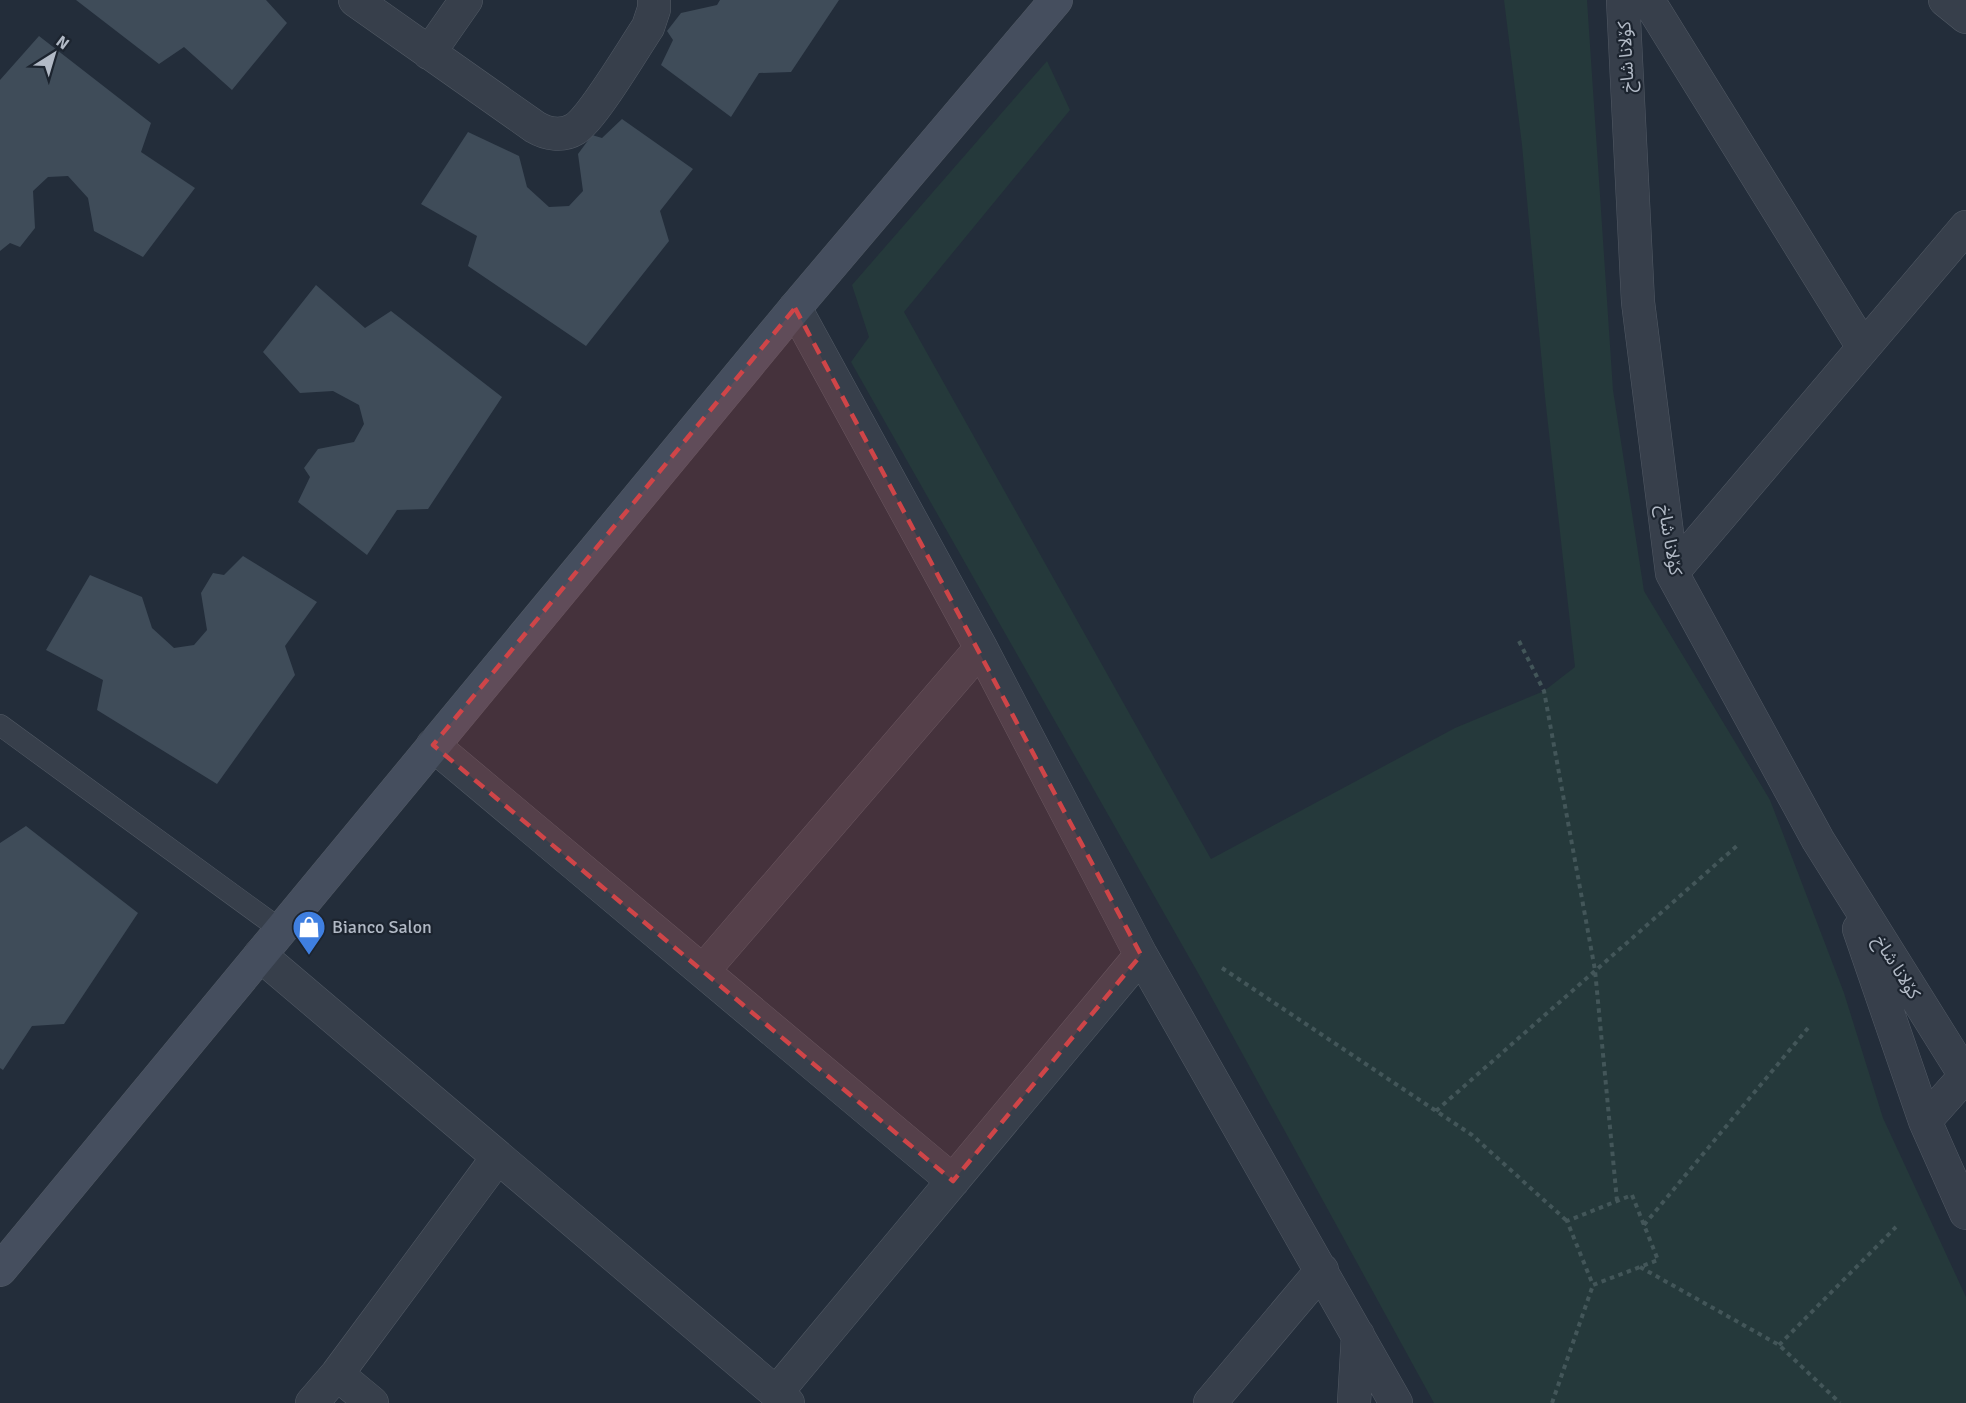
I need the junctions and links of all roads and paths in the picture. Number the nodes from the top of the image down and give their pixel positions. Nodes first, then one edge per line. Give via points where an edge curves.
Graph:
1 (355, 0) edge
2 (466, 0) edge
3 (654, 0) edge
4 (1056, 0) edge
5 (1623, 0) edge
6 (1648, 0) edge
7 (1945, 0) edge
8 (1966, 17) edge
9 (429, 53) junction
10 (1962, 240) edge
11 (795, 308) junction
12 (1863, 347) junction
13 (1672, 573) junction
14 (1519, 641) dead end
15 (981, 648) junction
16 (0, 725) edge
17 (433, 745) junction
18 (1739, 844) dead end
19 (1839, 874) junction
20 (281, 930) junction
21 (260, 955) junction
22 (1141, 955) junction
23 (1222, 968) dead end
24 (1595, 970) junction
25 (703, 971) junction
26 (1808, 1028) dead end
27 (1966, 1076) edge
28 (1436, 1111) junction
29 (1925, 1121) junction
30 (498, 1157) junction
31 (953, 1181) junction
32 (1617, 1202) junction
33 (1966, 1213) edge
34 (1567, 1221) junction
35 (1644, 1226) junction
36 (1896, 1227) dead end
37 (1639, 1267) junction
38 (0, 1270) edge
39 (1322, 1270) junction
40 (1593, 1286) junction
41 (1358, 1335) junction
42 (1779, 1345) junction
43 (337, 1374) junction
44 (782, 1398) edge
45 (312, 1403) edge
46 (372, 1403) edge
47 (1210, 1403) edge
48 (1354, 1403) edge
49 (1396, 1403) edge
50 (1552, 1403) edge
51 (1840, 1403) edge

1 - 9 street
2 - 9 street
3 - 9 street via 648,27 582,124 564,134 535,127
4 - 11 street
5 - 13 street, کۆلانا شاخ via 1638,302
6 - 12 street
7 - 8 street
10 - 12 street
11 - 15 street
11 - 17 street
12 - 13 street
13 - 19 street, کۆلانا شاخ
14 - 24 path via 1544,691
15 - 22 street
15 - 25 street
16 - 20 lane
17 - 20 street
17 - 25 street
18 - 24 path
19 - 27 street, کۆلانا شاخ
19 - 29 street
20 - 21 street
21 - 30 street
21 - 38 street
22 - 31 street
22 - 39 street
23 - 28 path
24 - 28 path
24 - 32 path
25 - 31 street
26 - 35 path
27 - 29 street
28 - 34 path via 1472,1135
29 - 33 street
30 - 43 street
30 - 44 street
31 - 44 street
32 - 34 path
32 - 35 path via 1632,1195
34 - 40 path
35 - 37 path via 1658,1260
36 - 42 path
37 - 40 path
37 - 42 path
39 - 41 street
39 - 47 street
40 - 50 path
41 - 48 street
41 - 49 street
42 - 51 path
43 - 45 street
43 - 46 street

